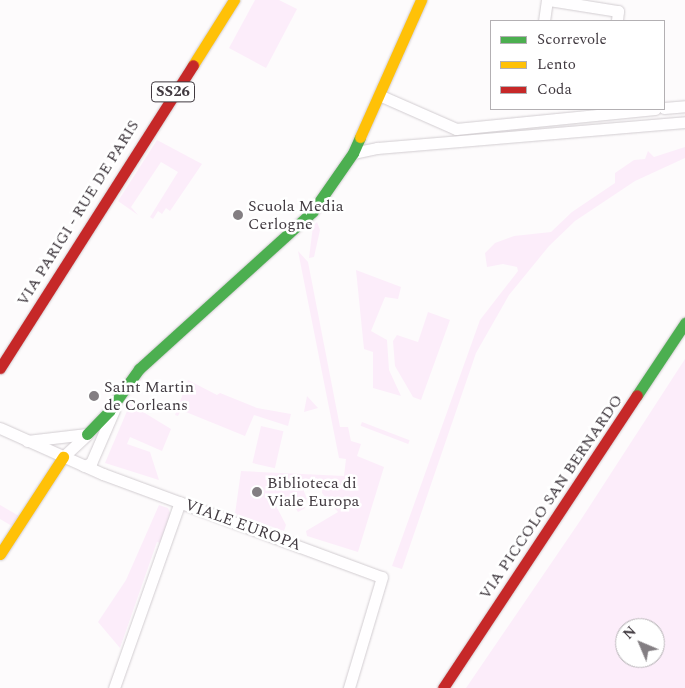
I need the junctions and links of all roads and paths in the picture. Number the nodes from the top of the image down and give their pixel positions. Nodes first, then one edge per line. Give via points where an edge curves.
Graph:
1 (234, 0) edge
2 (421, 0) edge
3 (548, 0) edge
4 (544, 20) edge
5 (617, 20) edge
6 (379, 95) junction
7 (685, 106) edge
8 (665, 108) edge
9 (637, 110) edge
10 (546, 115) edge
11 (685, 122) edge
12 (549, 135) junction
13 (354, 153) junction
14 (685, 323) edge
15 (0, 368) edge
16 (120, 398) junction
17 (0, 428) edge
18 (87, 434) junction
19 (27, 441) junction
20 (63, 457) junction
21 (93, 458) junction
22 (84, 466) junction
23 (103, 474) junction
24 (180, 502) junction
25 (0, 554) edge
26 (114, 688) edge
27 (348, 688) edge
28 (442, 688) edge

1 - 15 street, VIA PARIGI - RUE DE PARIS / SS26
2 - 6 street
3 - 4 street
3 - 5 street via 618,11
6 - 10 street via 456,129
6 - 13 street
7 - 8 street
9 - 10 street
10 - 12 street
11 - 12 street
12 - 13 street via 376,148
13 - 16 street via 312,212 149,358
14 - 28 street, VIA PICCOLO SAN BERNARDO
16 - 18 street
16 - 21 street
17 - 19 street, VIALE EUROPA
18 - 19 street
18 - 20 street
18 - 21 street via 92,438
19 - 20 street, VIALE EUROPA
20 - 22 street, VIALE EUROPA
20 - 25 street
21 - 22 street
21 - 23 street
22 - 23 street, VIALE EUROPA
23 - 24 street, VIALE EUROPA
24 - 26 street
24 - 27 street, VIALE EUROPA via 382,577

